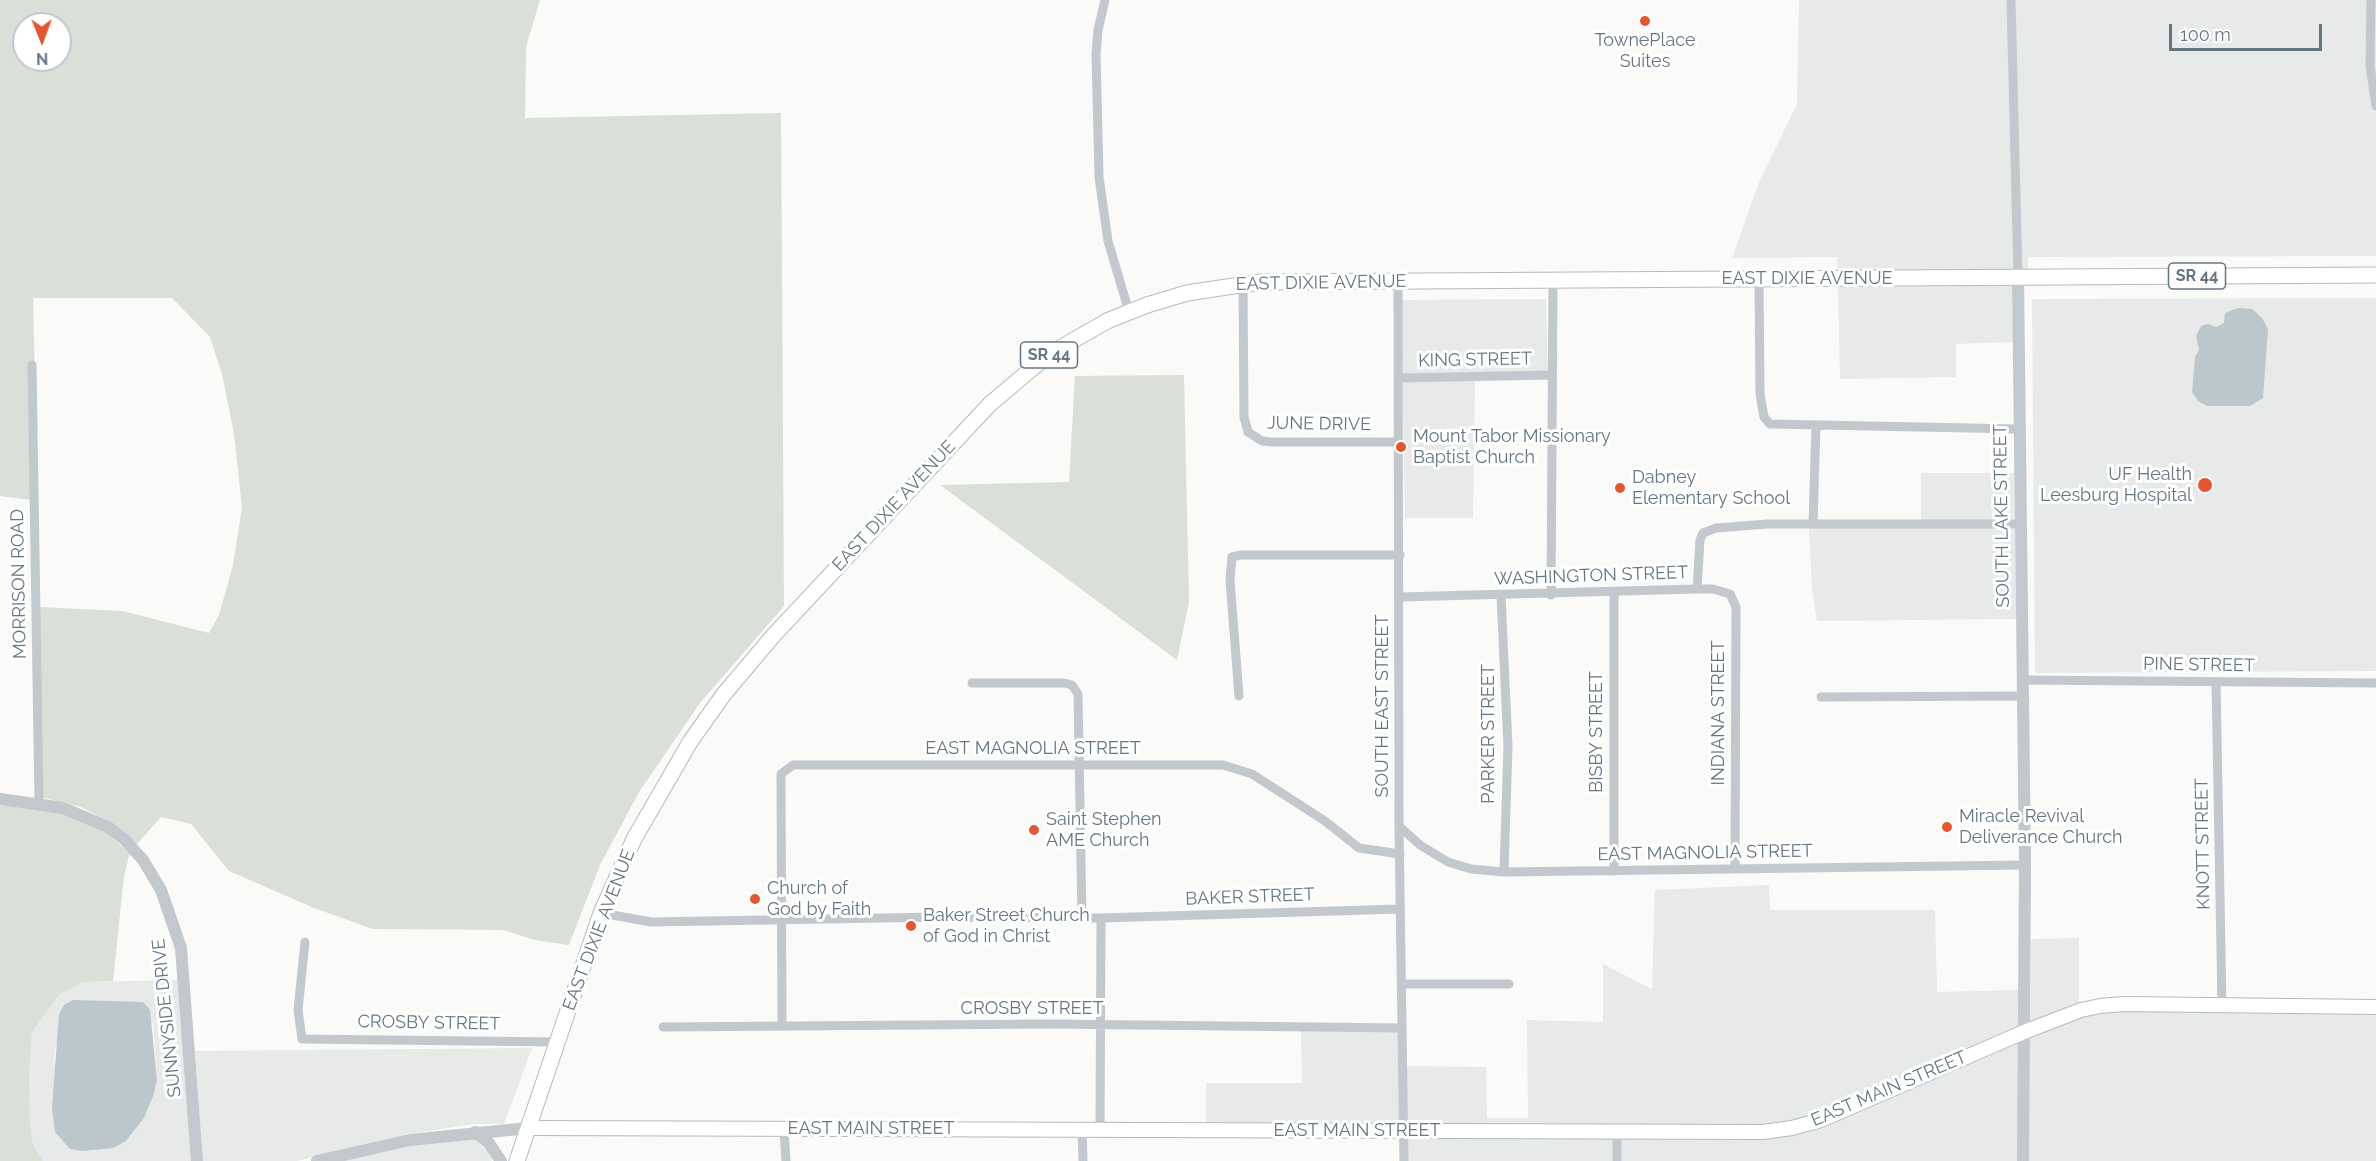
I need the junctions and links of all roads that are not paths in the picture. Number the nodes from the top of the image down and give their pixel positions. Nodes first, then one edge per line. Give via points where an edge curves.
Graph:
1 (1105, 0) edge
2 (2011, 0) edge
3 (2371, 0) edge
4 (2376, 106) edge
5 (2376, 276) edge
6 (2018, 277) junction
7 (1759, 279) junction
8 (1398, 280) junction
9 (1553, 281) junction
10 (1243, 283) junction
11 (1130, 312) junction
12 (32, 365) dead end
13 (1551, 375) junction
14 (1399, 378) junction
15 (1816, 426) junction
16 (2019, 429) junction
17 (1398, 442) junction
18 (1813, 524) junction
19 (2020, 524) junction
20 (1400, 555) junction
21 (1697, 589) junction
22 (1614, 593) junction
23 (1551, 595) junction
24 (1501, 596) junction
25 (1400, 597) junction
26 (2022, 680) junction
27 (2216, 682) junction
28 (972, 683) dead end
29 (2376, 683) edge
30 (1239, 696) dead end
31 (2022, 696) junction
32 (1821, 697) dead end
33 (1080, 766) junction
34 (0, 799) edge
35 (39, 803) junction
36 (1399, 826) junction
37 (1400, 854) junction
38 (2025, 865) junction
39 (1735, 868) junction
40 (1614, 871) junction
41 (1504, 872) junction
42 (1400, 909) junction
43 (601, 913) junction
44 (1082, 918) junction
45 (1101, 918) junction
46 (781, 920) junction
47 (305, 942) dead end
48 (1401, 984) junction
49 (1509, 984) dead end
50 (2222, 1006) junction
51 (2376, 1007) edge
52 (1099, 1024) junction
53 (782, 1025) junction
54 (663, 1027) dead end
55 (1402, 1028) junction
56 (2024, 1032) junction
57 (557, 1042) junction
58 (528, 1128) junction
59 (784, 1129) junction
60 (1082, 1130) junction
61 (1100, 1130) junction
62 (1402, 1131) junction
63 (475, 1132) junction
64 (1617, 1132) junction
65 (197, 1161) edge
66 (317, 1161) edge
67 (501, 1161) edge
68 (517, 1161) edge
69 (786, 1161) edge
70 (1083, 1161) edge
71 (1404, 1161) edge
72 (1617, 1161) edge
73 (2023, 1161) edge

1 - 11 street via 1096,54 1099,177 1108,241
2 - 6 street, SOUTH LAKE STREET
3 - 4 street via 2370,66
5 - 6 main road, EAST DIXIE AVENUE / SR 44
6 - 7 main road, EAST DIXIE AVENUE / SR 44
6 - 16 street, SOUTH LAKE STREET
7 - 9 main road, EAST DIXIE AVENUE / SR 44
7 - 15 street via 1760,394 1764,417 1770,423
8 - 9 main road, EAST DIXIE AVENUE / SR 44
8 - 10 main road, EAST DIXIE AVENUE / SR 44
8 - 14 street, SOUTH EAST STREET
9 - 13 street
10 - 11 main road, EAST DIXIE AVENUE / SR 44 via 1186,293
10 - 17 street, JUNE DRIVE via 1244,417 1248,432 1272,442
11 - 43 main road, EAST DIXIE AVENUE / SR 44 via 1066,343 1010,385 773,636 724,694 675,765 634,839
12 - 35 street, MORRISON ROAD
13 - 14 street, KING STREET
13 - 23 street
14 - 17 street, SOUTH EAST STREET
15 - 16 street
15 - 18 street
16 - 19 street, SOUTH LAKE STREET
17 - 20 street, SOUTH EAST STREET
18 - 19 street, WASHINGTON STREET
18 - 21 street, WASHINGTON STREET via 1742,525 1707,530 1700,540
19 - 26 street, SOUTH LAKE STREET
20 - 25 street, SOUTH EAST STREET
20 - 30 street via 1232,557 1230,580
21 - 22 street, WASHINGTON STREET
21 - 39 street, INDIANA STREET via 1726,591 1736,607
22 - 23 street, WASHINGTON STREET
22 - 40 street, BISBY STREET
23 - 24 street, WASHINGTON STREET
24 - 25 street, WASHINGTON STREET
24 - 41 street, PARKER STREET via 1508,746
25 - 36 street, SOUTH EAST STREET
26 - 27 street, PINE STREET
26 - 31 street, SOUTH LAKE STREET
27 - 29 street, PINE STREET
27 - 50 street, KNOTT STREET
28 - 33 street via 1072,684 1078,694
31 - 32 street
31 - 38 street, SOUTH LAKE STREET
33 - 37 street, EAST MAGNOLIA STREET via 1223,765 1252,774 1325,820 1359,848
33 - 44 street
33 - 46 street, EAST MAGNOLIA STREET via 793,765 781,774
34 - 35 street, SUNNYSIDE DRIVE
35 - 65 street, SUNNYSIDE DRIVE via 79,812 108,827 143,860 161,890 182,948
36 - 37 street, SOUTH EAST STREET
36 - 41 street, EAST MAGNOLIA STREET via 1448,862
37 - 42 street, SOUTH EAST STREET
38 - 39 street, EAST MAGNOLIA STREET
38 - 56 street, SOUTH LAKE STREET
39 - 40 street, EAST MAGNOLIA STREET
40 - 41 street, EAST MAGNOLIA STREET
42 - 45 street, BAKER STREET
42 - 48 street, SOUTH EAST STREET
43 - 46 street via 651,922
43 - 57 main road, EAST DIXIE AVENUE / SR 44
44 - 45 street, BAKER STREET
44 - 46 street
45 - 52 street
46 - 53 street
47 - 57 street, CROSBY STREET via 298,1010 302,1039
48 - 49 street
48 - 55 street, SOUTH EAST STREET
50 - 51 main road, EAST MAIN STREET
50 - 56 main road, EAST MAIN STREET via 2100,1006
52 - 53 street, CROSBY STREET
52 - 55 street, CROSBY STREET
52 - 61 street
53 - 54 street, CROSBY STREET
55 - 62 street, SOUTH EAST STREET
56 - 64 main road, EAST MAIN STREET via 1821,1120 1792,1128 1763,1132
56 - 73 street, SOUTH LAKE STREET
57 - 58 main road, EAST DIXIE AVENUE / SR 44
58 - 59 main road, EAST MAIN STREET
58 - 63 street, EAST MAIN STREET
58 - 68 main road, EAST DIXIE AVENUE / SR 44
59 - 60 main road, EAST MAIN STREET
59 - 69 street
60 - 61 main road, EAST MAIN STREET
60 - 70 street
61 - 62 main road, EAST MAIN STREET
62 - 64 main road, EAST MAIN STREET
62 - 71 street, SOUTH EAST STREET
63 - 66 street, EAST MAIN STREET via 410,1140
63 - 67 street via 489,1143
64 - 72 street

